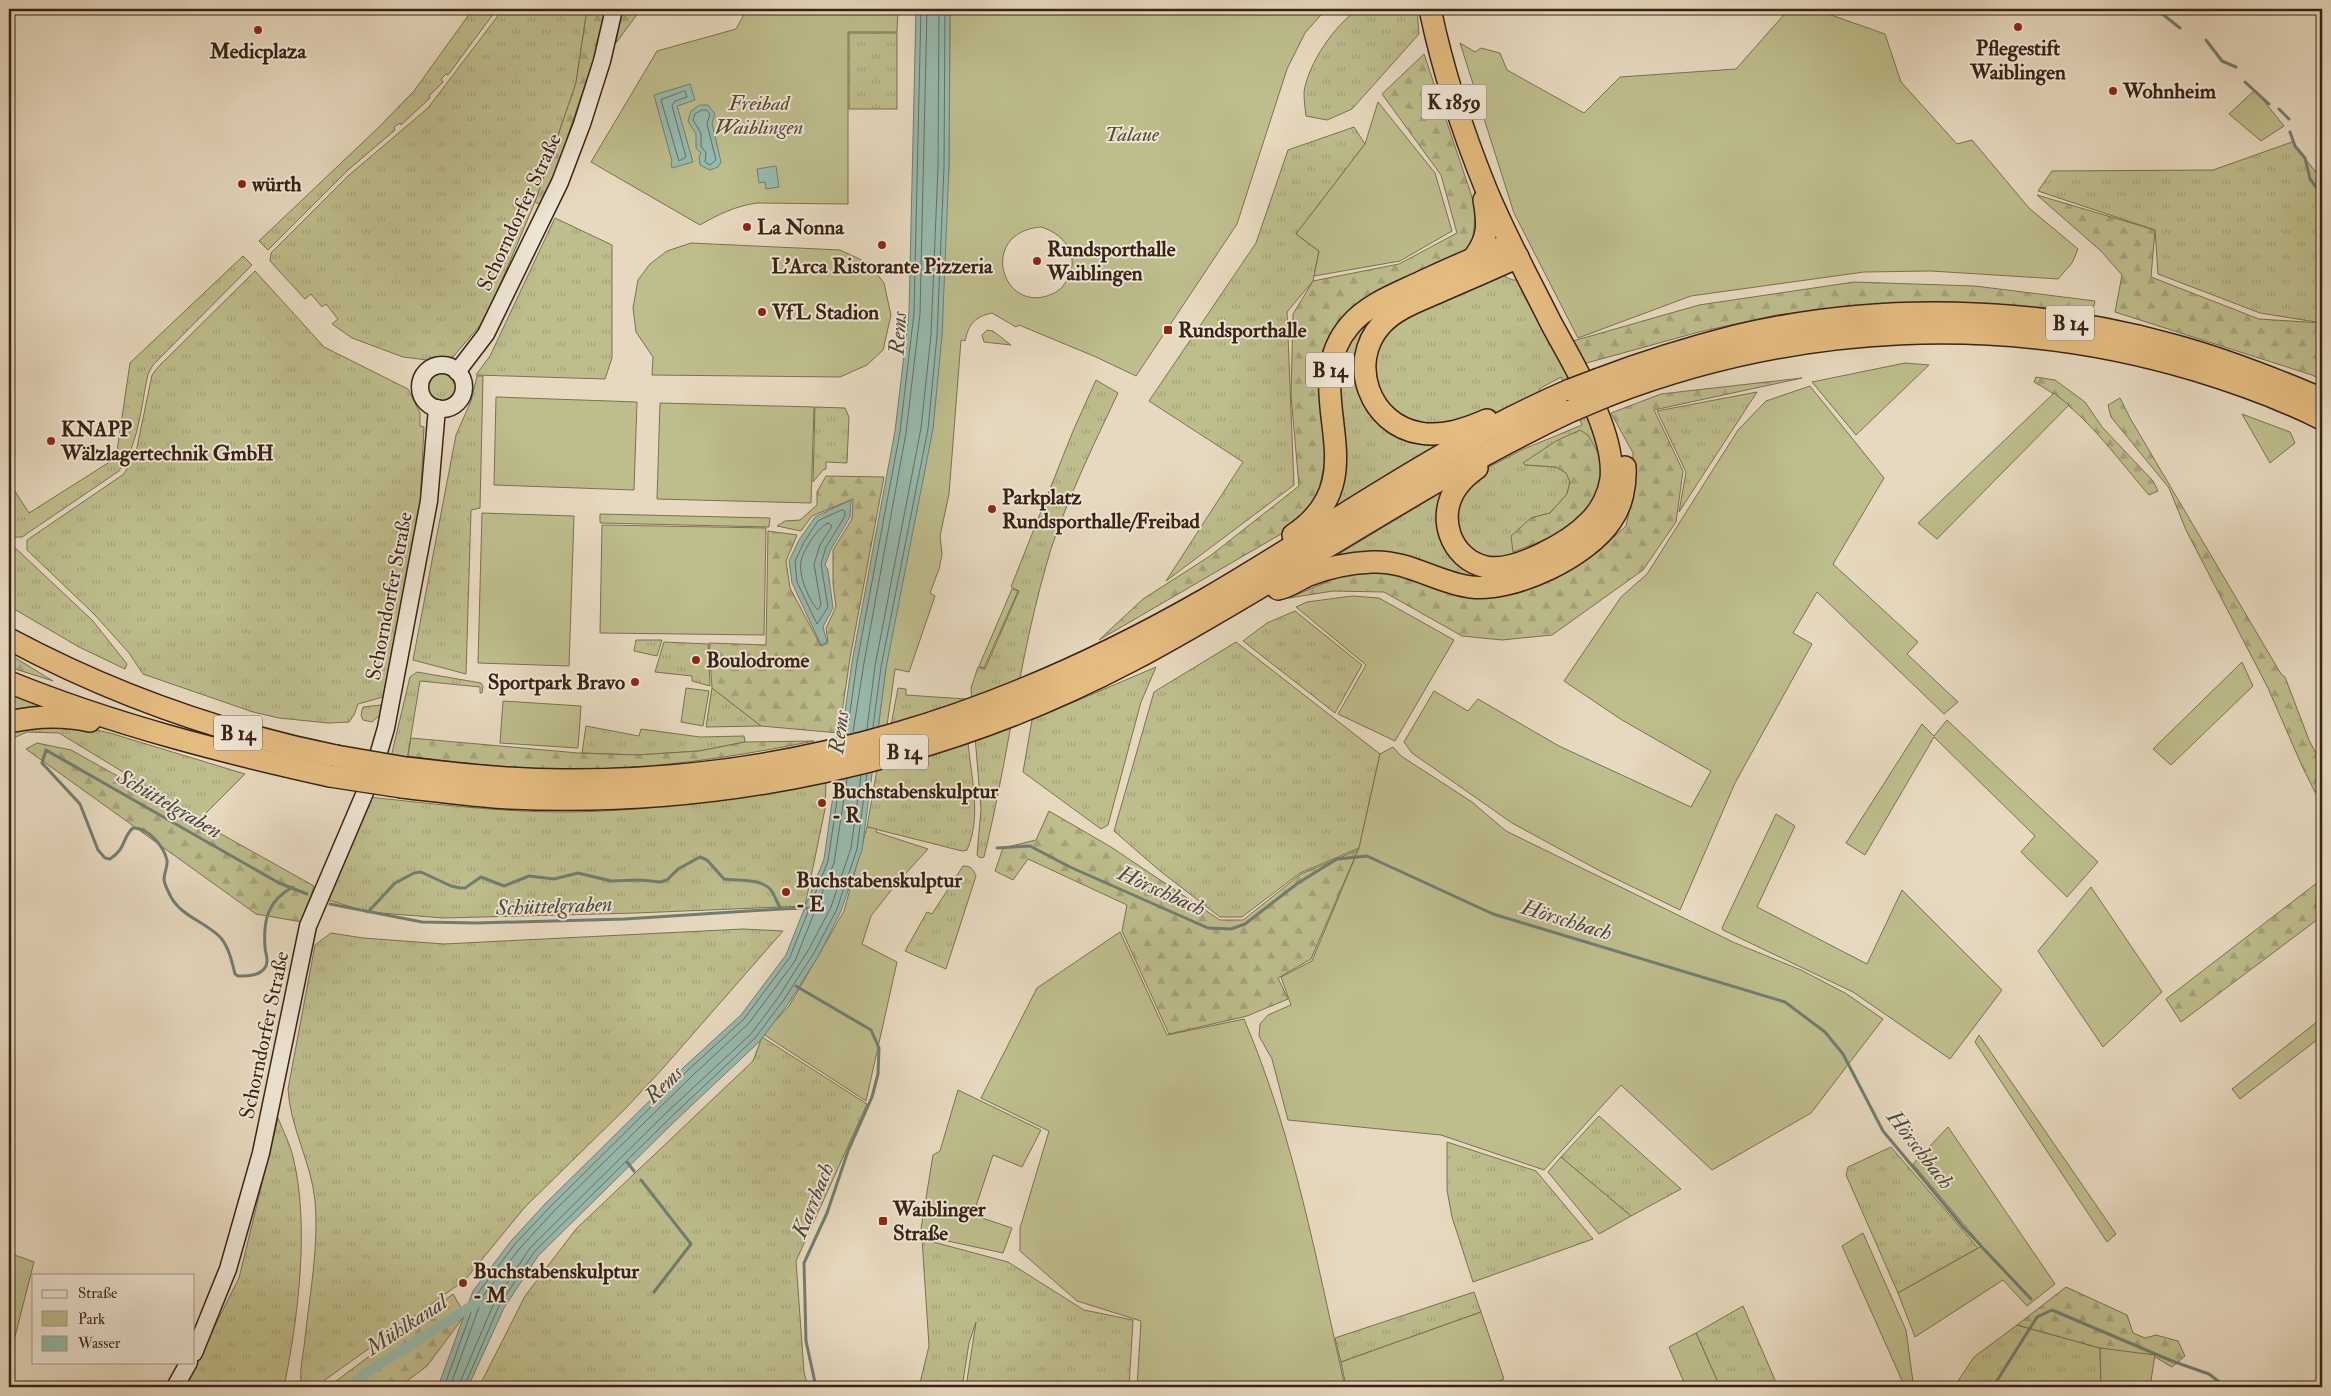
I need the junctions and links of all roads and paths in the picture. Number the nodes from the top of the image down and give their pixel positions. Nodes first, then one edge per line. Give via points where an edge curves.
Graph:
1 (614, 9) edge
2 (1430, 9) edge
3 (1480, 172) junction
4 (1514, 251) junction
5 (1475, 256) junction
6 (457, 372) junction
7 (1592, 390) junction
8 (1550, 399) junction
9 (2322, 399) edge
10 (437, 408) junction
11 (2322, 420) edge
12 (1517, 437) junction
13 (1277, 550) junction
14 (1250, 593) junction
15 (9, 639) edge
16 (9, 682) edge
17 (1058, 686) junction
18 (9, 722) edge
19 (141, 727) junction
20 (333, 766) junction
21 (195, 1351) edge
22 (188, 1364) edge
23 (175, 1387) edge

1 - 6 main road, Schorndorfer Straße via 602,61 560,182 486,334
2 - 3 highway, K 1859 via 1451,95
3 - 4 highway, K 1859
3 - 5 highway via 1488,231
4 - 5 highway, B 14
4 - 7 highway
4 - 8 highway, B 14 via 1393,315 1374,335 1365,360 1364,374 1381,413 1408,430 1436,434 1470,427
5 - 13 highway, B 14 via 1374,306 1358,317 1344,333 1333,353 1330,368 1330,401 1336,443 1333,484 1315,515
6 - 10 main road via 464,384 461,398 451,407
6 - 10 main road via 452,367 438,366 431,368 422,378 423,397
7 - 8 highway, B 14
7 - 9 highway, B 14 via 1693,348 1783,327 1889,315 1972,315 2078,324 2172,344 2268,376
7 - 11 highway, B 14 via 1804,342 1891,333 1970,332 2074,342 2170,362 2260,392
7 - 12 highway, B 14, bridge via 1571,411
7 - 12 highway via 1612,466 1611,482 1599,511 1574,534 1530,559 1500,568 1486,567 1471,561 1452,541 1447,527 1447,512 1457,487 1468,475
7 - 14 highway via 1621,448 1625,474 1620,504 1612,520 1592,543 1536,575 1501,587 1470,587 1408,566 1374,562 1333,568 1282,588
8 - 13 highway, B 14 via 1449,452
10 - 21 main road, Schorndorfer Straße via 429,501 386,728 372,776 308,926 261,1153 228,1269
12 - 14 highway, B 14 via 1392,507
13 - 17 highway, B 14
14 - 17 highway, B 14 via 1158,646
15 - 20 highway, B 14 via 93,680 165,709
16 - 19 highway, B 14
17 - 20 highway, B 14, bridge via 978,728 900,753 817,774 737,778 617,798 509,798
18 - 19 highway via 49,716 88,720 114,728
19 - 20 highway, B 14 via 214,747
22 - 23 main road

